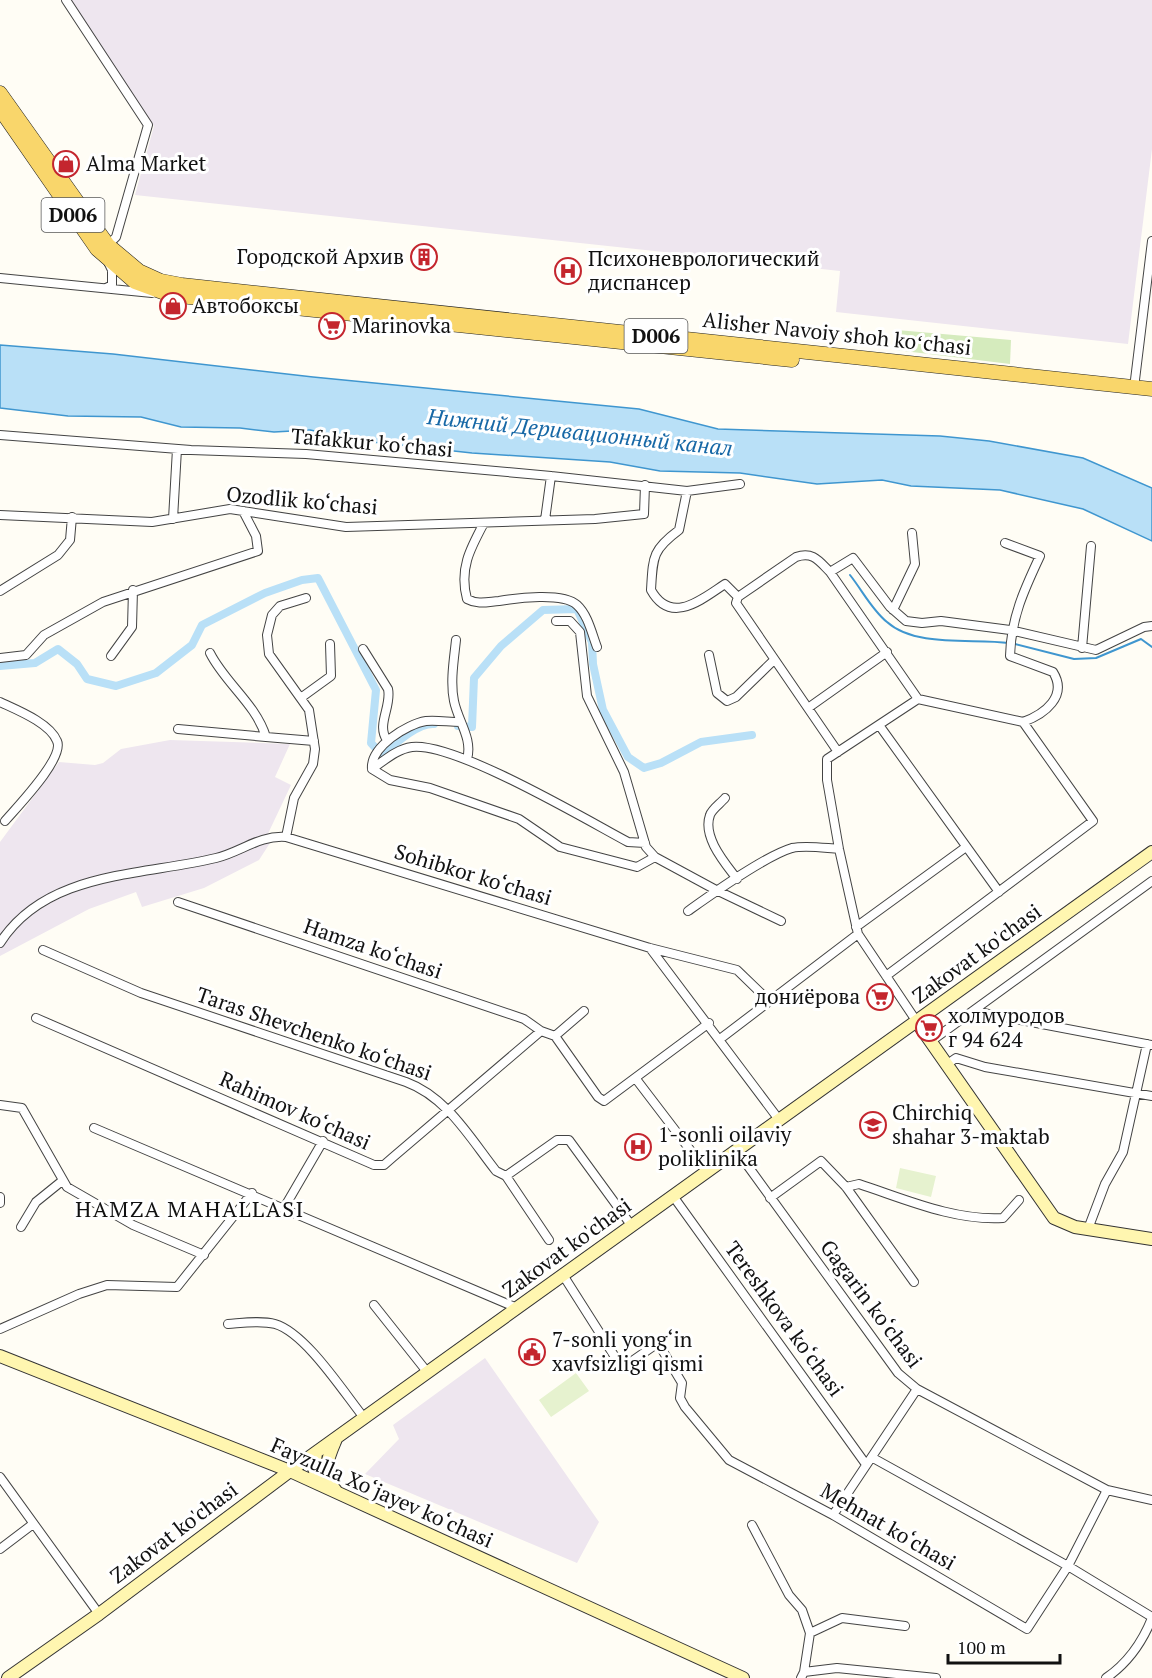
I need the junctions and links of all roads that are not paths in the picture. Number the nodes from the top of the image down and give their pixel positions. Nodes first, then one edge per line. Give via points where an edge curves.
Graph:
1 (66, 0) edge
2 (0, 93) edge
3 (0, 109) edge
4 (1152, 241) edge
5 (108, 245) junction
6 (108, 260) junction
7 (0, 278) edge
8 (105, 289) junction
9 (170, 295) junction
10 (442, 318) junction
11 (1152, 390) edge
12 (1134, 391) junction
13 (1152, 397) edge
14 (0, 435) edge
15 (177, 448) junction
16 (550, 476) junction
17 (740, 484) dead end
18 (645, 485) junction
19 (687, 491) junction
20 (243, 511) junction
21 (0, 515) edge
22 (72, 517) junction
23 (173, 519) junction
24 (545, 520) junction
25 (484, 524) junction
26 (912, 533) dead end
27 (1005, 543) dead end
28 (1091, 546) dead end
29 (830, 572) junction
30 (134, 590) junction
31 (0, 591) edge
32 (738, 597) junction
33 (306, 598) dead end
34 (893, 610) junction
35 (556, 621) dead end
36 (1152, 626) edge
37 (1010, 630) junction
38 (456, 640) dead end
39 (330, 644) dead end
40 (597, 648) dead end
41 (1082, 648) junction
42 (363, 649) dead end
43 (887, 652) junction
44 (210, 653) dead end
45 (708, 655) dead end
46 (111, 656) dead end
47 (0, 658) edge
48 (774, 660) junction
49 (302, 697) junction
50 (918, 699) junction
51 (0, 702) edge
52 (808, 708) junction
53 (460, 722) junction
54 (1023, 722) junction
55 (879, 725) junction
56 (178, 729) dead end
57 (266, 737) junction
58 (314, 741) junction
59 (381, 747) junction
60 (838, 752) junction
61 (467, 759) junction
62 (372, 769) junction
63 (725, 798) dead end
64 (5, 821) dead end
65 (286, 837) junction
66 (645, 843) junction
67 (966, 847) junction
68 (839, 849) junction
69 (1152, 852) edge
70 (655, 857) junction
71 (737, 879) junction
72 (1152, 881) edge
73 (716, 890) junction
74 (999, 892) junction
75 (177, 902) dead end
76 (688, 911) dead end
77 (781, 921) dead end
78 (857, 931) junction
79 (0, 943) edge
80 (650, 948) junction
81 (43, 950) dead end
82 (886, 976) junction
83 (769, 1001) junction
84 (584, 1011) dead end
85 (973, 1011) junction
86 (36, 1018) dead end
87 (917, 1022) junction
88 (709, 1023) junction
89 (541, 1031) junction
90 (555, 1036) junction
91 (720, 1038) junction
92 (930, 1042) junction
93 (1149, 1044) edge
94 (946, 1065) junction
95 (636, 1079) junction
96 (1137, 1093) junction
97 (1152, 1096) edge
98 (0, 1105) edge
99 (448, 1110) junction
100 (780, 1121) junction
101 (94, 1128) dead end
102 (323, 1141) junction
103 (737, 1151) junction
104 (707, 1172) junction
105 (506, 1176) junction
106 (62, 1181) junction
107 (846, 1187) junction
108 (252, 1193) junction
109 (673, 1196) junction
110 (0, 1197) edge
111 (770, 1198) junction
112 (1019, 1200) dead end
113 (0, 1203) edge
114 (284, 1208) junction
115 (631, 1225) junction
116 (21, 1227) dead end
117 (1088, 1229) junction
118 (1152, 1239) edge
119 (549, 1240) dead end
120 (204, 1256) junction
121 (563, 1275) junction
122 (914, 1282) dead end
123 (374, 1305) dead end
124 (517, 1308) junction
125 (228, 1324) dead end
126 (0, 1329) edge
127 (0, 1356) edge
128 (428, 1373) junction
129 (917, 1389) junction
130 (365, 1419) junction
131 (336, 1438) junction
132 (316, 1453) junction
133 (869, 1460) junction
134 (290, 1471) junction
135 (0, 1477) edge
136 (319, 1484) junction
137 (1107, 1490) junction
138 (337, 1492) junction
139 (1152, 1500) edge
140 (832, 1515) junction
141 (33, 1524) junction
142 (752, 1525) dead end
143 (0, 1549) edge
144 (1068, 1566) junction
145 (99, 1614) junction
146 (1152, 1618) edge
147 (905, 1626) dead end
148 (810, 1634) junction
149 (803, 1675) edge
150 (8, 1678) edge
151 (743, 1678) edge
152 (936, 1678) edge
153 (1106, 1678) edge

1 - 5 street via 148,125 116,237
2 - 5 main road, D006
3 - 6 main road, D006
4 - 12 street
5 - 10 main road, Alisher Navoiy shoh koʻchasi / D006 via 139,271 161,281
6 - 8 street via 114,280
6 - 9 main road, D006 via 135,282
7 - 8 street
8 - 9 street
9 - 10 main road, Alisher Navoiy shoh koʻchasi / D006
10 - 12 main road, Alisher Navoiy shoh koʻchasi / D006
11 - 12 main road, Alisher Navoiy shoh koʻchasi / D006
12 - 13 main road, Alisher Navoiy shoh koʻchasi / D006
14 - 15 street, Tafakkur ko‘chasi
15 - 16 street, Tafakkur ko‘chasi via 306,454
15 - 23 street
16 - 18 street, Tafakkur ko‘chasi
16 - 24 street
17 - 19 street, Tafakkur ko‘chasi
18 - 19 street, Tafakkur ko‘chasi
18 - 24 street, Ozodlik ko‘chasi via 642,515
19 - 32 street via 679,530 659,545 653,556 651,590 662,605 674,608 701,601 725,584
20 - 23 street, Ozodlik ko‘chasi via 230,509
20 - 25 street, Ozodlik ko‘chasi via 346,527
20 - 30 street via 258,551
21 - 22 street, Ozodlik ko‘chasi
22 - 23 street, Ozodlik ko‘chasi
22 - 31 street via 70,540 58,555
24 - 25 street, Ozodlik ko‘chasi
25 - 40 street via 466,557 463,583 467,599 476,604 514,598 569,600 582,612
26 - 34 street via 915,564
27 - 37 street via 1040,556 1018,602
28 - 41 street
29 - 32 street via 813,555 805,554
29 - 34 street via 853,558
29 - 43 street
30 - 46 street via 132,627
30 - 47 street via 58,626 39,639 26,655
32 - 48 street via 736,603
33 - 49 street via 280,606 272,615 267,635 268,654
34 - 37 street via 906,621 941,621
35 - 66 street via 570,621 580,632 587,696 624,772
36 - 41 street via 1096,650
37 - 41 street
37 - 54 street via 1010,656 1046,667 1058,680 1056,699 1037,717
38 - 53 street via 453,692
39 - 49 street via 331,676
42 - 59 street via 390,696
43 - 50 street
43 - 52 street
44 - 57 street via 262,724
45 - 48 street via 717,693 727,701
48 - 52 street
49 - 58 street via 313,722
50 - 54 street
50 - 55 street
51 - 64 street via 30,716 57,739 58,745 49,768
52 - 60 street
53 - 59 street via 423,722
53 - 61 street via 468,739
54 - 74 street via 1093,821
55 - 60 street
55 - 67 street
56 - 57 street
57 - 58 street
58 - 65 street via 313,764 294,798
59 - 62 street
60 - 68 street via 827,759 827,780
61 - 62 street via 415,747 402,749
61 - 66 street via 628,842
62 - 70 street via 390,780 430,788 519,819 560,847 637,867
63 - 71 street via 710,814 708,829 721,858
65 - 79 street via 260,839 218,858 72,887 37,904 12,924
65 - 80 street, Sohibkor ko‘chasi
66 - 70 street
67 - 74 street
67 - 78 street
68 - 71 street via 794,848
68 - 78 street
69 - 87 main road, Zakovat ko'chasi
70 - 73 street
71 - 73 street
72 - 85 street
73 - 76 street
73 - 77 street
74 - 82 street
75 - 89 street, Hamza ko‘chasi via 524,1019
78 - 82 street
78 - 83 street
80 - 83 street, Sohibkor ko‘chasi via 737,970
80 - 88 street
81 - 99 street, Taras Shevchenko ko‘chasi via 141,993 418,1086
82 - 87 street
83 - 91 street
84 - 90 street
85 - 92 street
85 - 93 street
86 - 102 street, Rahimov ko‘chasi
87 - 92 main road
87 - 100 main road, Zakovat ko'chasi
88 - 91 street
88 - 95 street
89 - 90 street, Hamza ko‘chasi
89 - 99 street, Rahimov ko‘chasi
90 - 95 street via 604,1101
91 - 100 street
92 - 94 main road
93 - 96 street
94 - 96 street via 956,1058 985,1067
94 - 117 main road via 1044,1207 1066,1225
95 - 104 street
96 - 97 street
96 - 117 street via 1120,1158
98 - 106 street via 22,1108
99 - 102 street, Rahimov ko‘chasi via 384,1165 374,1165
99 - 105 street, Taras Shevchenko ko‘chasi via 496,1171
100 - 103 main road, Zakovat ko'chasi
101 - 108 street
102 - 114 street
103 - 104 main road, Zakovat ko'chasi
103 - 111 street, Gagarin ko‘chasi
104 - 109 main road, Zakovat ko'chasi
105 - 115 street via 556,1140 569,1140
105 - 119 street, Taras Shevchenko ko‘chasi
106 - 116 street via 36,1202
106 - 120 street via 104,1210
107 - 111 street via 821,1161
107 - 112 street via 859,1184 958,1215 992,1219 1003,1218
107 - 122 street
108 - 114 street
108 - 120 street
109 - 115 main road, Zakovat ko'chasi
109 - 133 street, Tereshkova ko‘chasi
110 - 113 street
111 - 129 street, Gagarin ko‘chasi via 898,1373
114 - 124 street
115 - 121 main road, Zakovat ko'chasi
117 - 118 main road
120 - 126 street via 177,1287 107,1285 79,1293
121 - 124 main road, Zakovat ko'chasi
121 - 140 street, Mehnat ko‘chasi via 622,1368 658,1343 682,1383 680,1398 685,1407 729,1460
123 - 128 street
124 - 128 main road, Zakovat ko'chasi
125 - 130 street via 272,1323 286,1328 312,1353
127 - 134 main road, Fayzulla Xo‘jayev ko‘chasi
128 - 130 main road, Zakovat ko'chasi
129 - 133 street
129 - 137 street, Gagarin ko‘chasi
130 - 131 main road, Zakovat ko'chasi
131 - 132 main road, Zakovat ko'chasi
131 - 138 main road via 325,1467
132 - 134 main road, Zakovat ko'chasi
132 - 136 main road via 314,1468
133 - 140 street
133 - 144 street, Tereshkova ko‘chasi
134 - 136 main road, Fayzulla Xo‘jayev ko‘chasi
134 - 145 main road, Zakovat ko'chasi
135 - 141 street
136 - 138 main road, Fayzulla Xo‘jayev ko‘chasi
137 - 139 street, Gagarin ko‘chasi
137 - 144 street
138 - 151 main road, Fayzulla Xo‘jayev ko‘chasi
140 - 144 street, Mehnat ko‘chasi via 1027,1629
141 - 143 street
141 - 145 street
142 - 148 street via 784,1587 802,1610
144 - 146 street, Tereshkova ko‘chasi
145 - 150 main road, Zakovat ko'chasi
146 - 153 street via 1143,1641
147 - 148 street via 842,1618
148 - 149 street
149 - 152 street via 837,1668

